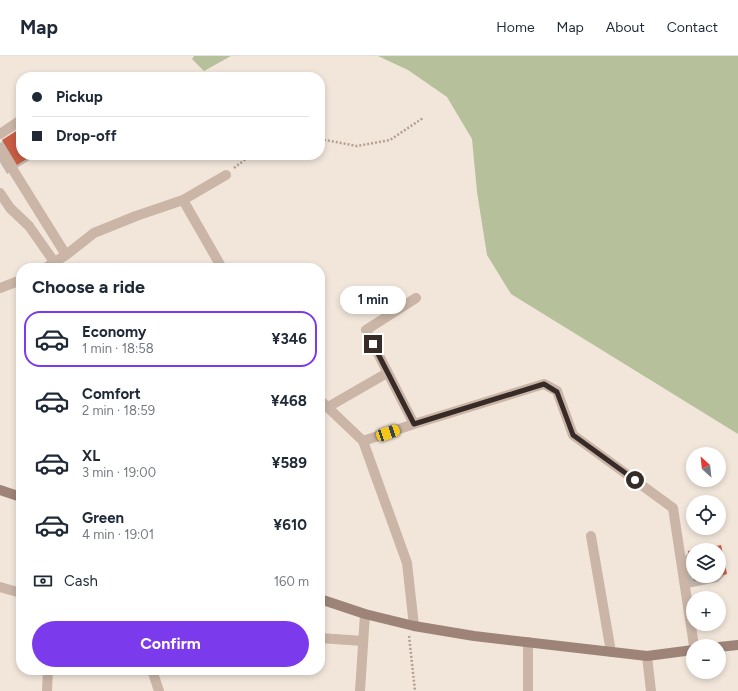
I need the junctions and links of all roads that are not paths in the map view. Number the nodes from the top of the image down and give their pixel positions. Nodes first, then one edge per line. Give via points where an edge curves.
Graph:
1 (16, 123) edge
2 (0, 134) edge
3 (0, 149) edge
4 (226, 175) road end
5 (0, 193) edge
6 (183, 200) junction
7 (66, 255) junction
8 (55, 263) joint
9 (219, 263) edge
10 (16, 282) edge
11 (0, 288) edge
12 (416, 298) dead end
13 (388, 372) junction
14 (325, 404) edge
15 (328, 407) junction
16 (414, 424) junction
17 (363, 441) junction
18 (0, 490) edge
19 (16, 495) edge
20 (591, 536) dead end
21 (0, 587) edge
22 (16, 592) edge
23 (325, 601) edge
24 (365, 614) junction
25 (414, 626) junction
26 (325, 638) edge
27 (693, 639) edge
28 (363, 641) junction
29 (528, 642) junction
30 (738, 645) edge
31 (726, 646) edge
32 (686, 651) edge
33 (611, 652) junction
34 (647, 656) junction
35 (48, 675) edge
36 (154, 675) edge
37 (47, 691) edge
38 (159, 691) edge
39 (360, 691) edge
40 (528, 691) edge
41 (651, 691) edge

1 - 2 street
3 - 7 street
4 - 6 street
5 - 8 street via 10,208 29,226
6 - 7 street via 94,233
6 - 9 street
7 - 8 street
10 - 11 street
12 - 13 street via 366,330
13 - 15 street
13 - 16 street
14 - 15 street
15 - 17 street
16 - 17 street
16 - 27 street via 544,384 557,392 573,435 673,508
17 - 25 street via 406,563
18 - 19 street
20 - 33 street
21 - 22 street
23 - 24 street
24 - 25 street
24 - 28 street
25 - 29 street
26 - 28 street
28 - 39 street
29 - 33 street
29 - 40 street
30 - 31 street
32 - 34 street
33 - 34 street
34 - 41 street
35 - 37 street
36 - 38 street

